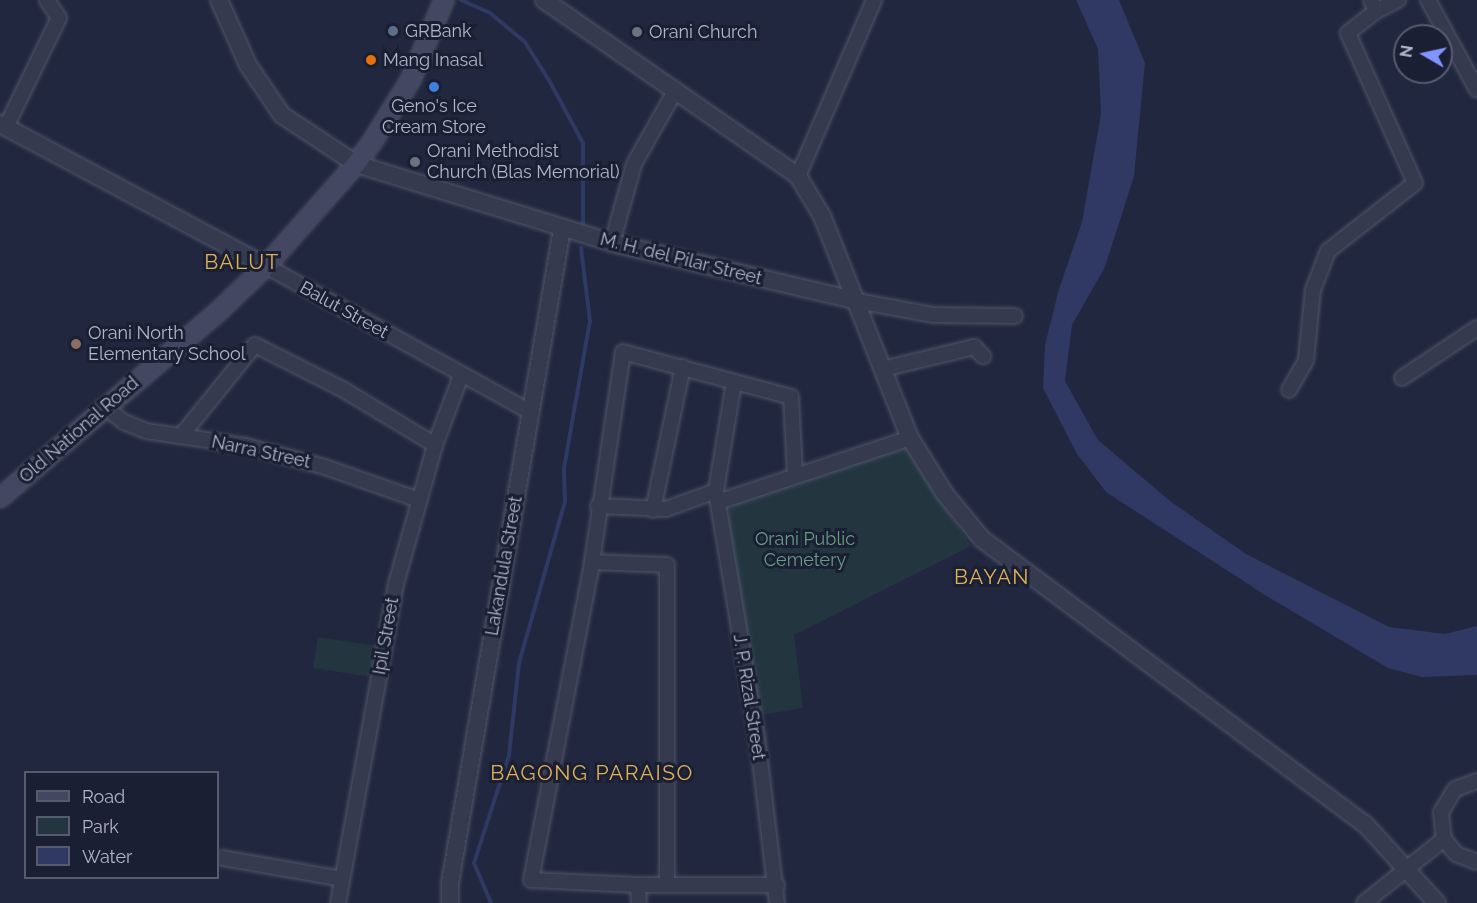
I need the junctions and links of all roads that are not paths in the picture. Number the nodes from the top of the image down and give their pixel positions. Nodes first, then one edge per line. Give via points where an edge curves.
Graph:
1 (47, 0) edge
2 (219, 0) edge
3 (444, 0) edge
4 (544, 0) edge
5 (874, 0) edge
6 (1398, 0) edge
7 (1428, 0) edge
8 (1374, 6) edge
9 (1477, 90) edge
10 (674, 93) junction
11 (3, 125) edge
12 (356, 164) junction
13 (798, 176) junction
14 (562, 229) junction
15 (612, 243) junction
16 (266, 266) junction
17 (857, 301) junction
18 (1015, 316) dead end
19 (1477, 328) edge
20 (982, 356) dead end
21 (683, 367) junction
22 (883, 369) junction
23 (461, 376) junction
24 (1402, 378) dead end
25 (734, 382) junction
26 (1288, 390) dead end
27 (104, 406) junction
28 (530, 411) junction
29 (181, 436) junction
30 (910, 438) junction
31 (435, 445) junction
32 (795, 474) junction
33 (717, 496) junction
34 (0, 498) edge
35 (419, 500) junction
36 (598, 506) junction
37 (653, 510) junction
38 (592, 562) junction
39 (1477, 781) edge
40 (1444, 839) junction
41 (223, 858) dead end
42 (1477, 862) edge
43 (1407, 871) junction
44 (342, 879) junction
45 (667, 884) junction
46 (638, 885) junction
47 (777, 885) junction
48 (338, 903) edge
49 (450, 903) edge
50 (639, 903) edge
51 (777, 903) edge
52 (1364, 903) edge
53 (1437, 903) edge

1 - 11 street via 59,18
2 - 12 street, M. H. del Pilar Street via 248,65 282,115
3 - 12 main road, Old National Road via 411,79
4 - 10 street
5 - 13 street
6 - 8 street
7 - 9 street
8 - 26 street via 1348,33 1415,183 1328,251 1313,290 1306,360
10 - 13 street
10 - 15 street via 634,164
11 - 16 street, Balut Street
12 - 14 street, M. H. del Pilar Street
12 - 16 main road, Old National Road
13 - 17 street via 822,216
14 - 15 street, M. H. del Pilar Street
14 - 28 street, Lakandula Street
15 - 17 street, M. H. del Pilar Street
16 - 23 street, Balut Street
16 - 27 main road, Old National Road via 218,312
17 - 18 street, M. H. del Pilar Street via 933,315
17 - 22 street
19 - 24 street
20 - 22 street via 974,347
21 - 25 street
21 - 36 street via 623,352
21 - 37 street
22 - 30 street
23 - 28 street, Balut Street
23 - 31 street, Ipil Street
25 - 32 street via 791,398
25 - 33 street, J. P. Rizal Street
27 - 29 street, Narra Street via 124,422 146,431
27 - 34 main road, Old National Road
28 - 49 street, Lakandula Street via 450,883
29 - 31 street via 255,345 344,390
29 - 35 street, Narra Street via 246,446 325,467
30 - 32 street
30 - 43 street via 945,494 982,539 1365,824
31 - 35 street, Ipil Street
32 - 33 street
33 - 37 street
33 - 47 street, J. P. Rizal Street
35 - 44 street, Ipil Street via 396,584
36 - 37 street
36 - 38 street
38 - 45 street via 667,565
38 - 46 street via 531,880
39 - 40 street via 1455,789 1441,812
40 - 42 street via 1456,854
40 - 43 street
41 - 44 street
43 - 52 street
43 - 53 street
44 - 48 street, Ipil Street
45 - 46 street
45 - 47 street
46 - 50 street
47 - 51 street, J. P. Rizal Street

